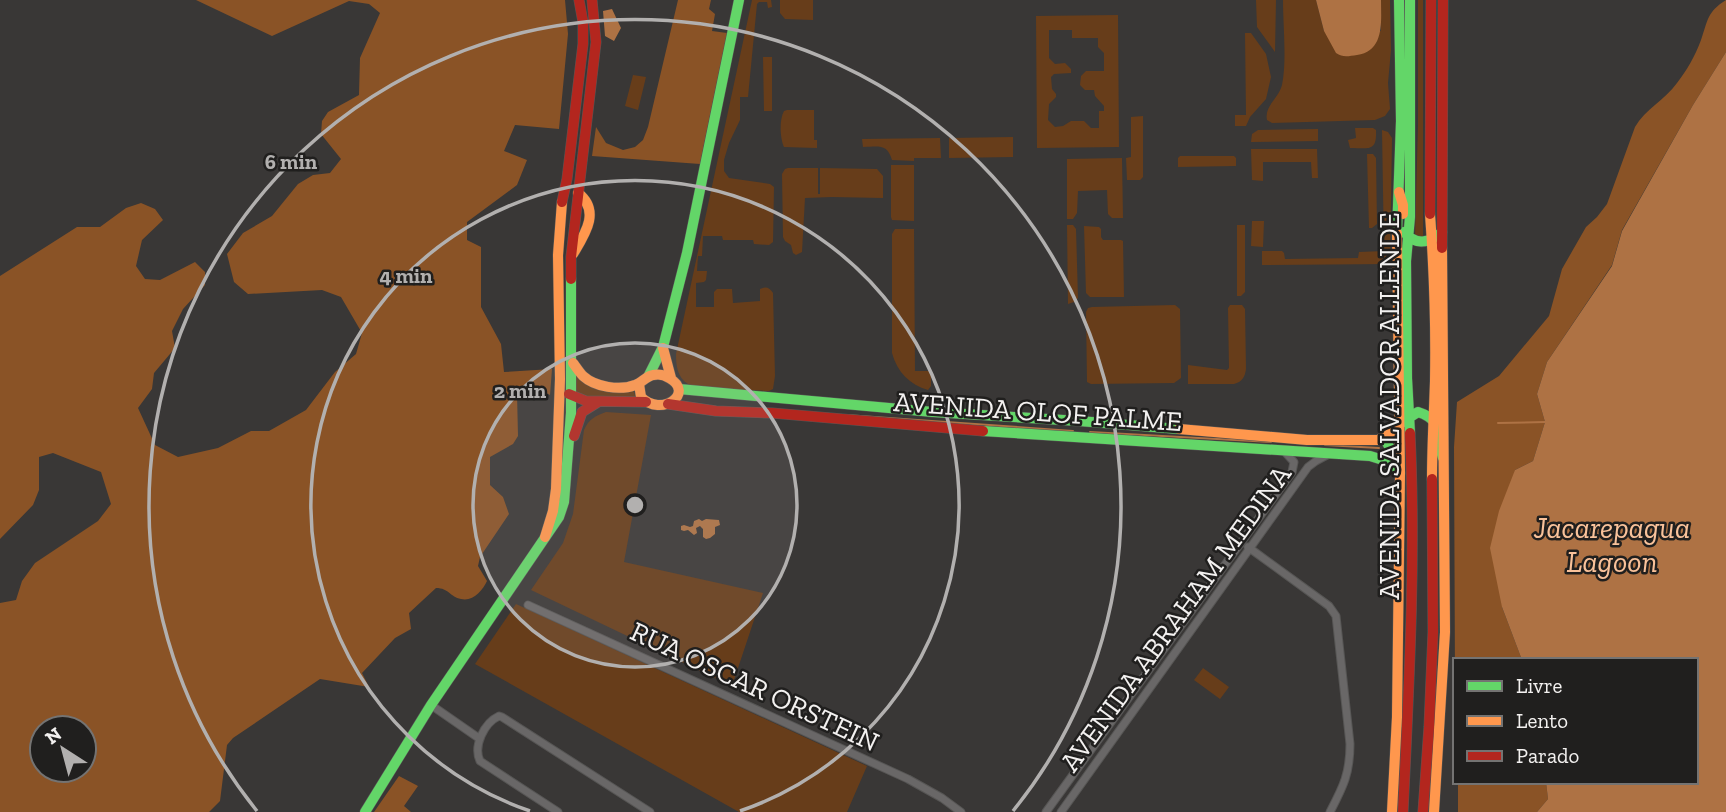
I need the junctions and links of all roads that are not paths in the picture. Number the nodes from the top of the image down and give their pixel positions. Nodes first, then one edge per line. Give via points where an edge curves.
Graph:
1 (579, 0) edge
2 (592, 0) edge
3 (739, 0) edge
4 (1399, 0) edge
5 (1410, 0) edge
6 (1431, 0) edge
7 (1443, 0) edge
8 (578, 192) junction
9 (1399, 192) junction
10 (562, 198) junction
11 (1442, 232) junction
12 (1408, 237) junction
13 (1432, 240) junction
14 (571, 257) junction
15 (663, 347) junction
16 (572, 362) junction
17 (648, 377) junction
18 (671, 378) junction
19 (559, 379) junction
20 (639, 384) junction
21 (679, 389) junction
22 (571, 396) junction
23 (603, 401) junction
24 (646, 402) junction
25 (668, 404) junction
26 (1409, 416) junction
27 (1433, 419) junction
28 (1398, 425) junction
29 (1384, 439) junction
30 (1283, 450) junction
31 (569, 453) junction
32 (1329, 454) junction
33 (1443, 458) junction
34 (1383, 460) junction
35 (1400, 473) junction
36 (545, 537) junction
37 (1241, 542) junction
38 (1251, 549) junction
39 (528, 605) dead end
40 (1166, 645) junction
41 (1177, 651) junction
42 (1133, 691) junction
43 (1142, 699) junction
44 (1123, 704) junction
45 (431, 705) junction
46 (1133, 712) junction
47 (480, 739) junction
48 (365, 812) edge
49 (558, 812) edge
50 (650, 812) edge
51 (961, 812) edge
52 (1046, 812) edge
53 (1061, 812) edge
54 (1330, 812) edge
55 (1392, 812) edge
56 (1403, 812) edge
57 (1423, 812) edge
58 (1434, 812) edge

1 - 10 main road via 583,44
2 - 8 main road via 596,42
3 - 15 main road
4 - 9 main road, AVENIDA SALVADOR ALLENDE
5 - 12 main road, AVENIDA SALVADOR ALLENDE
6 - 13 main road, AVENIDA SALVADOR ALLENDE
7 - 11 main road, AVENIDA SALVADOR ALLENDE
8 - 10 main road
8 - 14 main road
8 - 14 main road via 591,216
9 - 12 main road via 1402,226
9 - 28 main road, AVENIDA SALVADOR ALLENDE
10 - 19 main road
11 - 13 main road
11 - 33 main road, AVENIDA SALVADOR ALLENDE
12 - 13 main road via 1419,243
12 - 26 main road, AVENIDA SALVADOR ALLENDE
13 - 27 main road, AVENIDA SALVADOR ALLENDE
14 - 16 main road
15 - 17 main road
15 - 18 main road
16 - 20 main road via 589,380 611,387
16 - 22 main road
17 - 18 main road
17 - 20 main road
18 - 21 main road
19 - 22 main road
19 - 36 main road via 556,489
20 - 24 main road via 639,394
21 - 25 main road
21 - 29 main road, AVENIDA OLOF PALME via 1307,440
22 - 23 main road
22 - 31 main road
23 - 24 main road
23 - 31 main road via 582,412
24 - 25 main road
25 - 30 main road, AVENIDA OLOF PALME via 939,428
26 - 27 main road via 1421,413
26 - 28 main road
26 - 56 main road, AVENIDA SALVADOR ALLENDE via 1412,625
27 - 33 main road
27 - 57 main road, AVENIDA SALVADOR ALLENDE via 1433,632
28 - 29 main road
28 - 35 main road, AVENIDA SALVADOR ALLENDE
29 - 34 main road via 1390,448
30 - 32 main road, AVENIDA OLOF PALME
30 - 37 street, AVENIDA ABRAHAM MEDINA via 1294,462 1292,472
31 - 36 main road via 561,515
32 - 34 main road, AVENIDA OLOF PALME
32 - 38 street, AVENIDA ABRAHAM MEDINA via 1308,467
33 - 58 main road, AVENIDA SALVADOR ALLENDE via 1445,632
34 - 35 main road, AVENIDA OLOF PALME
35 - 55 main road, AVENIDA SALVADOR ALLENDE
36 - 45 main road
37 - 38 street
37 - 40 street, AVENIDA ABRAHAM MEDINA
38 - 41 street, AVENIDA ABRAHAM MEDINA
38 - 54 street via 1336,616 1350,766
39 - 51 street, RUA OSCAR ORSTEIN via 917,784
40 - 41 street
40 - 42 street, AVENIDA ABRAHAM MEDINA
41 - 43 street, AVENIDA ABRAHAM MEDINA
42 - 43 street
42 - 44 street, AVENIDA ABRAHAM MEDINA
43 - 46 street, AVENIDA ABRAHAM MEDINA
44 - 46 street via 1130,705
44 - 52 street, AVENIDA ABRAHAM MEDINA
45 - 47 street
45 - 48 main road
46 - 53 street, AVENIDA ABRAHAM MEDINA
47 - 49 street via 480,761
47 - 50 street via 499,716

